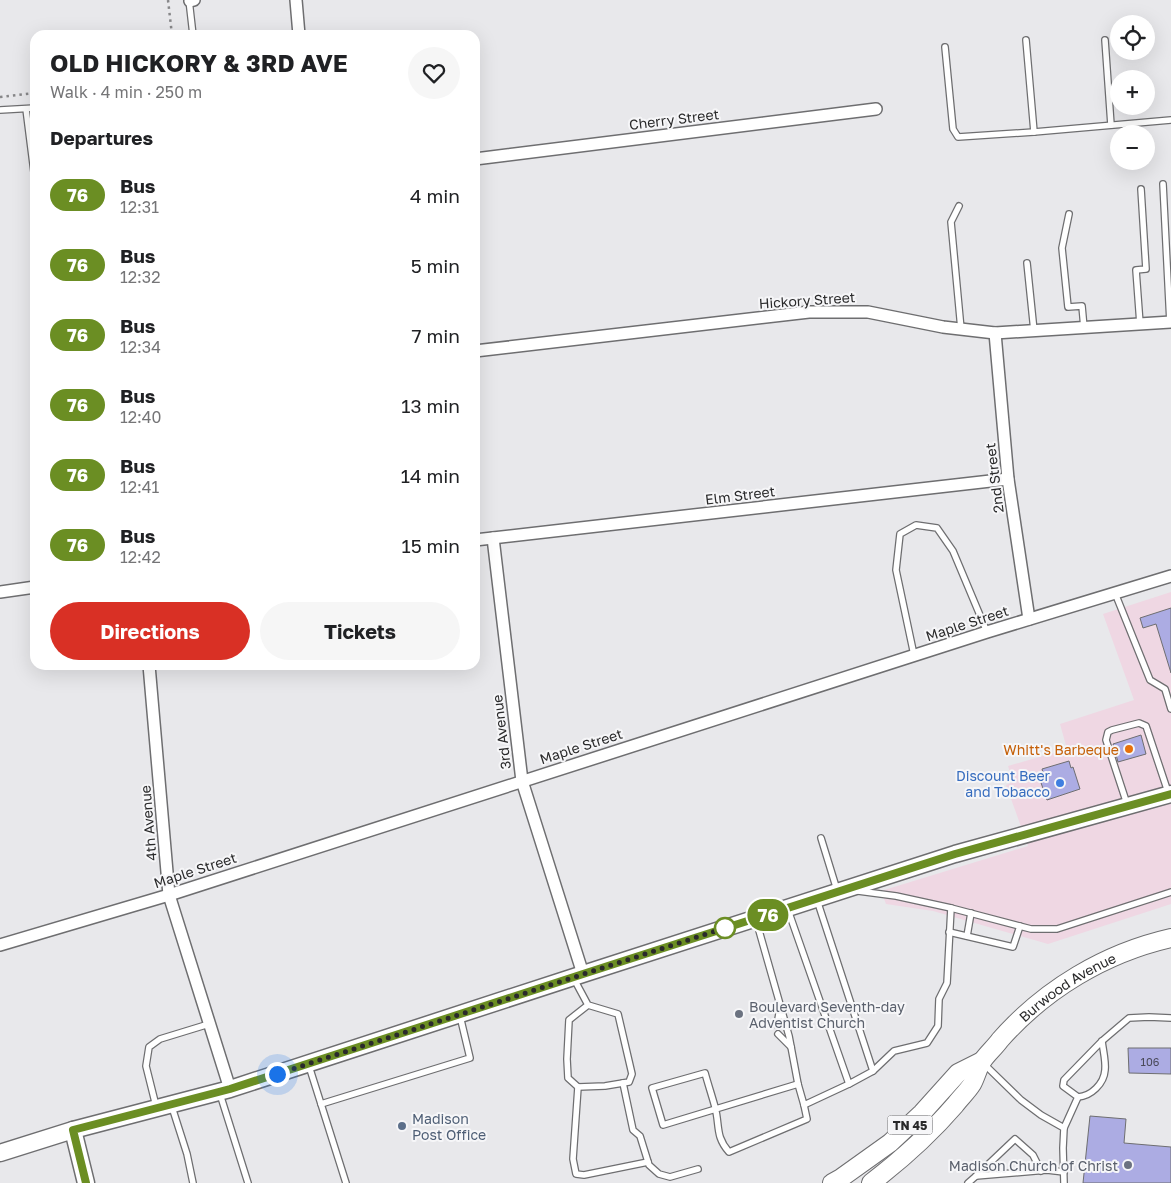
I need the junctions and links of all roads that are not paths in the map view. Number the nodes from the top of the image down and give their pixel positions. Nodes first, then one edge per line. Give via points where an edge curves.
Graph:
1 (191, 0) edge
2 (296, 0) edge
3 (193, 30) edge
4 (299, 30) edge
5 (1026, 40) dead end
6 (1105, 40) dead end
7 (945, 47) dead end
8 (26, 109) junction
9 (30, 109) edge
10 (876, 109) dead end
11 (0, 110) edge
12 (1171, 120) edge
13 (1110, 125) edge
14 (1111, 125) joint
15 (1034, 132) junction
16 (30, 141) edge
17 (480, 158) edge
18 (1163, 184) dead end
19 (1141, 189) dead end
20 (958, 206) dead end
21 (1069, 214) dead end
22 (1027, 263) dead end
23 (1170, 323) edge
24 (1140, 324) junction
25 (1084, 328) junction
26 (961, 329) junction
27 (1034, 331) junction
28 (995, 333) junction
29 (480, 349) edge
30 (1008, 479) junction
31 (493, 538) junction
32 (480, 539) edge
33 (1171, 576) edge
34 (30, 589) edge
35 (0, 592) edge
36 (1115, 593) junction
37 (1028, 619) junction
38 (987, 632) junction
39 (914, 655) junction
40 (150, 670) edge
41 (1171, 709) edge
42 (522, 781) junction
43 (1170, 794) edge
44 (1128, 806) junction
45 (821, 838) dead end
46 (842, 891) junction
47 (1171, 892) edge
48 (168, 895) junction
49 (816, 899) junction
50 (787, 908) junction
51 (951, 908) junction
52 (971, 913) junction
53 (756, 918) junction
54 (1020, 926) junction
55 (950, 932) junction
56 (967, 936) junction
57 (1171, 938) edge
58 (0, 945) edge
59 (578, 975) junction
60 (588, 1005) junction
61 (780, 1005) junction
62 (460, 1014) junction
63 (1171, 1018) edge
64 (209, 1024) junction
65 (776, 1026) dead end
66 (778, 1034) dead end
67 (1102, 1041) junction
68 (791, 1047) junction
69 (982, 1061) junction
70 (308, 1064) junction
71 (873, 1071) junction
72 (623, 1083) junction
73 (798, 1084) junction
74 (849, 1084) junction
75 (578, 1087) junction
76 (225, 1091) junction
77 (1078, 1098) junction
78 (321, 1104) junction
79 (804, 1105) junction
80 (164, 1106) junction
81 (716, 1109) junction
82 (1064, 1128) junction
83 (73, 1130) junction
84 (0, 1153) edge
85 (648, 1162) junction
86 (698, 1169) dead end
87 (1041, 1170) junction
88 (1064, 1172) junction
89 (976, 1176) junction
90 (86, 1183) edge
91 (193, 1183) edge
92 (248, 1183) edge
93 (346, 1183) edge
94 (832, 1183) edge
95 (871, 1183) edge
96 (968, 1183) edge
97 (1064, 1183) edge

1 - 3 lane
2 - 4 street
5 - 15 lane
6 - 14 lane
7 - 15 lane via 953,129 958,137
8 - 9 lane
8 - 11 lane
8 - 16 lane
10 - 17 street, Cherry Street
12 - 14 lane
13 - 15 lane
18 - 23 lane
19 - 24 lane via 1146,269 1136,270
20 - 26 lane via 951,222
21 - 25 lane via 1062,248 1068,307 1082,306
22 - 27 lane
23 - 24 street, Hickory Street
24 - 25 street, Hickory Street
25 - 27 street, Hickory Street
26 - 28 street, Hickory Street
26 - 29 street, Hickory Street via 868,312 809,312
27 - 28 street, Hickory Street
28 - 30 street, 2nd Street
30 - 31 street, Elm Street
30 - 37 street, 2nd Street
31 - 32 street, Elm Street
31 - 42 street, 3rd Avenue
33 - 36 street, Maple Street
34 - 35 street
36 - 37 street, Maple Street
36 - 41 lane via 1150,680 1165,689
37 - 38 street, Maple Street
38 - 39 street, Maple Street
38 - 39 lane via 953,551 937,528 916,525 900,534 896,570
39 - 42 street, Maple Street
40 - 48 street, 4th Avenue
42 - 48 street, Maple Street
42 - 59 street, 3rd Avenue
43 - 44 street
43 - 44 lane via 1146,726 1139,723 1121,728 1108,732 1106,740
44 - 46 street via 955,854
45 - 46 lane
46 - 49 street
46 - 51 lane via 896,896
47 - 54 lane via 1057,929
48 - 58 street, Maple Street
48 - 64 street, 4th Avenue
49 - 50 street
49 - 71 lane
50 - 53 street
50 - 74 lane
51 - 52 lane
51 - 55 lane
52 - 54 lane
52 - 56 lane
53 - 59 street
53 - 61 lane
54 - 56 lane via 1013,947
55 - 56 lane
55 - 71 lane via 947,983 939,1000 938,1026 927,1043 894,1051
57 - 69 main road, Burwood Avenue / TN 45 via 1128,951 1080,974 1042,999
59 - 60 lane
59 - 62 street
60 - 72 lane via 618,1014 632,1074 629,1082
60 - 75 lane via 569,1020 568,1078
61 - 65 lane
61 - 68 lane
62 - 70 street
62 - 78 lane via 470,1058
63 - 67 lane via 1129,1018
64 - 76 street, 4th Avenue
64 - 80 lane via 160,1039 149,1047 146,1066
66 - 68 lane
67 - 77 lane via 1105,1071 1102,1080 1089,1095
67 - 77 lane via 1064,1080 1063,1086
68 - 73 lane
69 - 82 lane via 1021,1100
69 - 94 main road, Burwood Avenue / TN 45 via 958,1074 890,1143
69 - 95 main road, Burwood Avenue / TN 45 via 971,1085 942,1120
70 - 76 street
70 - 78 lane
71 - 74 lane
72 - 75 lane
72 - 85 lane via 633,1130 640,1136
73 - 79 lane
73 - 81 lane
74 - 79 lane
75 - 85 lane via 573,1159 576,1174 584,1176
76 - 80 street
76 - 92 lane
77 - 82 lane
78 - 93 lane
79 - 81 lane via 807,1119 729,1152 719,1134
80 - 83 street
80 - 91 lane via 187,1154
81 - 81 lane via 705,1073 652,1088 663,1125
82 - 88 lane
83 - 84 street
83 - 90 street
85 - 86 lane via 659,1174 670,1177
87 - 88 lane
87 - 89 lane
87 - 89 lane via 1033,1154 1015,1139
88 - 97 lane
89 - 96 lane

